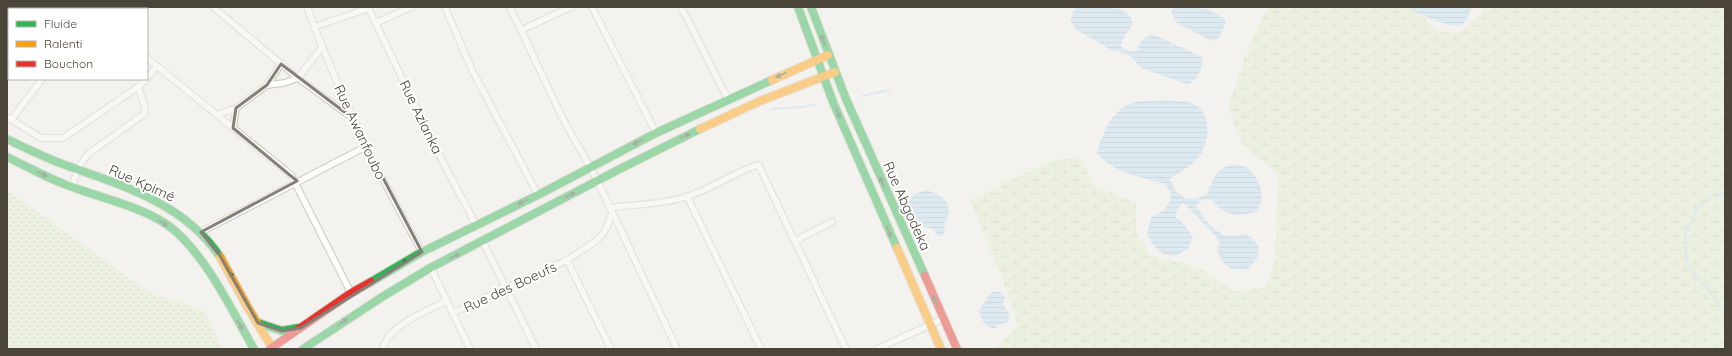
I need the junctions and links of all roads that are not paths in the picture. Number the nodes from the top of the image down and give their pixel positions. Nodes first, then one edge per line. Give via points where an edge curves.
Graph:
1 (213, 7) edge
2 (307, 7) edge
3 (368, 7) edge
4 (411, 7) edge
5 (445, 7) edge
6 (510, 7) edge
7 (571, 7) edge
8 (592, 7) edge
9 (681, 7) edge
10 (798, 7) edge
11 (811, 7) edge
12 (376, 23) junction
13 (314, 27) junction
14 (521, 30) junction
15 (322, 47) junction
16 (828, 55) junction
17 (148, 59) edge
18 (816, 59) junction
19 (281, 64) junction
20 (158, 66) junction
21 (835, 72) junction
22 (824, 76) junction
23 (148, 78) edge
24 (298, 78) junction
25 (41, 80) edge
26 (146, 80) edge
27 (266, 85) junction
28 (138, 87) junction
29 (728, 99) junction
30 (236, 108) junction
31 (217, 115) junction
32 (351, 117) junction
33 (9, 118) edge
34 (233, 128) junction
35 (656, 133) junction
36 (7, 139) edge
37 (367, 146) junction
38 (7, 157) edge
39 (590, 167) junction
40 (77, 170) junction
41 (597, 180) junction
42 (295, 182) junction
43 (72, 187) junction
44 (538, 195) junction
45 (687, 196) junction
46 (609, 208) junction
47 (612, 214) junction
48 (832, 222) dead end
49 (476, 225) junction
50 (201, 232) junction
51 (795, 241) junction
52 (482, 242) junction
53 (422, 252) junction
54 (567, 260) junction
55 (431, 268) junction
56 (505, 288) junction
57 (351, 293) junction
58 (446, 301) junction
59 (452, 313) junction
60 (943, 319) junction
61 (258, 323) junction
62 (930, 325) junction
63 (301, 328) junction
64 (310, 346) edge
65 (272, 348) edge
66 (254, 349) edge
67 (303, 349) edge
68 (383, 349) edge
69 (470, 349) edge
70 (536, 349) edge
71 (611, 349) edge
72 (677, 349) edge
73 (761, 349) edge
74 (846, 349) edge
75 (877, 349) edge
76 (941, 349) edge
77 (957, 349) edge

1 - 19 street
2 - 13 street, Rue Awanfoubo
3 - 12 street, Rue Azianka
3 - 13 street
4 - 12 street
5 - 44 street via 472,70
6 - 14 street
7 - 14 street
8 - 35 street
9 - 29 street
10 - 18 main road, Rue Abgodeka
16 -> 11 main road, Rue Abgodeka
12 - 49 street, Rue Azianka
13 - 15 street, Rue Awanfoubo
14 - 39 street via 562,117
15 - 24 street
15 - 32 street, Rue Awanfoubo
16 - 18 main road
16 - 21 main road, Rue Abgodeka
17 - 20 street
18 - 22 main road, Rue Abgodeka
18 -> 29 main road
19 - 24 street
19 - 27 street
20 - 23 street
20 - 31 street
21 - 22 main road
60 -> 21 main road, Rue Abgodeka
41 -> 22 main road via 748,107
22 -> 62 main road, Rue Abgodeka
24 - 27 street
24 - 32 street
25 - 33 street
26 - 28 street
27 - 30 street
28 - 33 street via 63,138 41,138
28 - 40 street via 145,107 144,114 88,154
29 - 35 main road
30 - 31 street
30 - 34 street
31 - 34 street
32 - 37 street, Rue Awanfoubo
34 - 42 street via 286,170
35 -> 39 main road
36 - 40 main road, Rue Kpimé
37 - 42 street
37 - 53 street, Rue Awanfoubo via 392,199
38 -> 43 main road, Rue Kpimé
39 - 41 street
39 - 44 main road
40 - 43 street
40 - 50 main road, Rue Kpimé via 162,203
41 - 46 street
52 -> 41 main road
42 - 50 street
42 - 57 street
43 -> 66 main road, Rue Kpimé via 123,204 152,217 180,235 208,270
44 -> 49 main road
45 - 46 street via 659,203
45 - 51 street via 757,165
45 - 73 street
46 - 47 street
47 - 54 street, Rue des Boeufs via 601,236
47 - 72 street
48 - 51 street
49 - 53 main road
61 -> 50 main road, Rue Kpimé via 220,256
51 - 74 street
55 -> 52 main road
52 - 56 street
53 -> 57 main road
54 - 56 street, Rue des Boeufs
54 - 71 street
55 - 58 street
64 -> 55 main road via 360,310
56 - 59 street, Rue des Boeufs
56 - 70 street
57 - 63 main road
58 - 59 street
58 - 68 street via 393,331
59 - 69 street
60 - 62 street
60 - 77 main road, Rue Abgodeka
61 - 63 main road via 282,331
61 - 65 main road, Rue Kpimé
62 - 75 street
62 - 76 main road, Rue Abgodeka
63 - 65 main road
64 - 67 main road

